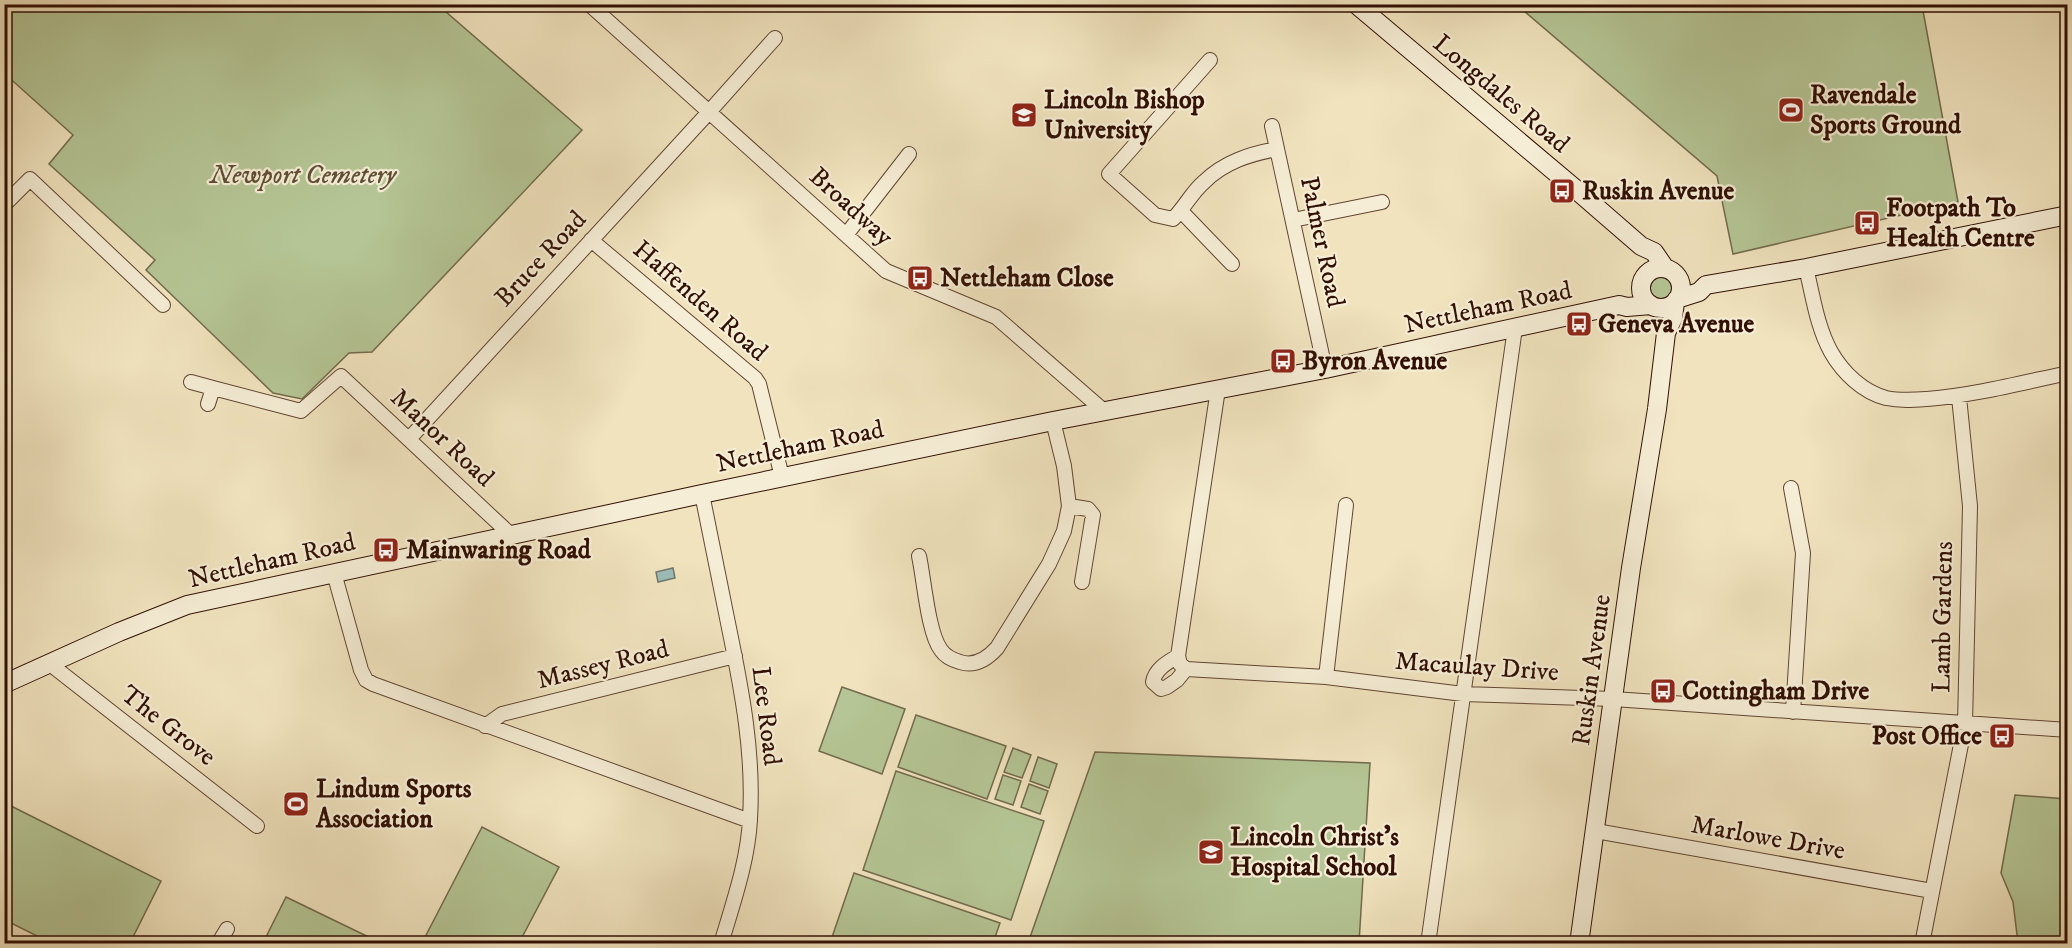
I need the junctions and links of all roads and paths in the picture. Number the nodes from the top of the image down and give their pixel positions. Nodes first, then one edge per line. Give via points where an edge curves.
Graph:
1 (589, 4) edge
2 (1356, 4) edge
3 (775, 38) dead end
4 (1210, 60) dead end
5 (709, 112) junction
6 (1272, 126) dead end
7 (1277, 149) junction
8 (909, 154) dead end
9 (1382, 202) dead end
10 (4, 205) edge
11 (1181, 211) junction
12 (2067, 216) edge
13 (1293, 220) junction
14 (846, 235) junction
15 (591, 240) junction
16 (1641, 246) junction
17 (1232, 264) dead end
18 (1806, 268) junction
19 (1670, 271) junction
20 (1642, 280) junction
21 (1706, 285) junction
22 (1676, 300) junction
23 (163, 305) dead end
24 (1619, 305) junction
25 (1652, 306) junction
26 (1515, 328) junction
27 (1666, 333) junction
28 (1325, 369) junction
29 (2067, 373) edge
30 (191, 382) dead end
31 (213, 388) junction
32 (1218, 389) junction
33 (1959, 396) junction
34 (208, 404) dead end
35 (1104, 411) junction
36 (1053, 421) junction
37 (409, 439) junction
38 (782, 477) junction
39 (1791, 488) dead end
40 (702, 494) junction
41 (1346, 505) dead end
42 (1069, 506) junction
43 (511, 535) junction
44 (919, 556) dead end
45 (334, 573) junction
46 (1082, 582) dead end
47 (735, 656) junction
48 (1178, 656) junction
49 (50, 664) junction
50 (1186, 669) junction
51 (1326, 677) junction
52 (4, 684) edge
53 (1462, 694) junction
54 (1613, 699) junction
55 (1793, 712) junction
56 (1965, 724) junction
57 (486, 726) junction
58 (2067, 730) edge
59 (750, 821) junction
60 (257, 826) dead end
61 (1596, 831) junction
62 (1932, 891) junction
63 (227, 929) dead end
64 (218, 944) edge
65 (721, 944) edge
66 (1428, 944) edge
67 (1579, 944) edge
68 (1922, 944) edge

1 - 5 street, Broadway
2 - 16 street, Longdales Road
3 - 5 street, Bruce Road
4 - 11 street via 1109,174 1155,215 1173,219
5 - 14 street, Broadway
5 - 15 street, Bruce Road
6 - 7 street, Palmer Road
7 - 11 street via 1223,166 1203,183
7 - 13 street, Palmer Road
8 - 14 street
9 - 13 street
10 - 23 street via 30,179
11 - 17 street
12 - 18 street
13 - 28 street, Palmer Road
14 - 35 street, Broadway via 886,271 996,317
15 - 37 street, Bruce Road
15 - 38 street, Haffenden Road via 755,378
16 - 19 street, Longdales Road via 1654,252
16 - 20 street
18 - 21 street
18 - 33 street via 1824,337 1843,370 1854,380 1884,397 1901,400
19 - 20 street via 1653,269
19 - 21 street
19 - 22 street via 1680,286
20 - 24 street
20 - 25 street via 1642,296
21 - 22 street via 1699,292
22 - 25 street via 1663,308
22 - 27 street, Ruskin Avenue
24 - 25 street, Nettleham Road
24 - 26 street, Nettleham Road
25 - 27 street
26 - 28 street, Nettleham Road
26 - 53 street
27 - 54 street, Ruskin Avenue
28 - 32 street, Nettleham Road
29 - 33 street
30 - 31 street
31 - 34 street
31 - 37 street, Manor Road via 301,411 341,376
32 - 35 street, Nettleham Road
32 - 48 street
33 - 56 street, Lamb Gardens via 1970,506
35 - 36 street, Nettleham Road
36 - 38 street, Nettleham Road
36 - 42 street
37 - 43 street, Manor Road
38 - 40 street, Nettleham Road
39 - 55 street via 1803,553
40 - 43 street, Nettleham Road
40 - 47 street, Lee Road
41 - 51 street
42 - 44 street via 1065,531 1049,564 997,648 978,662 955,661 942,653 934,640 928,569
42 - 46 street via 1088,509 1093,515
43 - 45 street, Nettleham Road
45 - 49 street, Nettleham Road via 177,608
45 - 57 street via 366,680
47 - 57 street, Massey Road via 502,714
47 - 59 street, Lee Road via 748,740
48 - 50 street
48 - 50 street via 1154,675 1153,682 1161,689 1167,687
49 - 52 street, Nettleham Road
49 - 60 street, The Grove
50 - 51 street, Macaulay Drive
51 - 53 street, Macaulay Drive
53 - 54 street, Macaulay Drive
53 - 66 street
54 - 55 street, Macaulay Drive
54 - 61 street, Ruskin Avenue
55 - 56 street, Macaulay Drive
56 - 58 street, Macaulay Drive
56 - 62 street, Lamb Gardens
57 - 59 street
59 - 65 street, Lee Road
61 - 62 street, Marlowe Drive
61 - 67 street, Ruskin Avenue
62 - 68 street, Lamb Gardens
63 - 64 street

